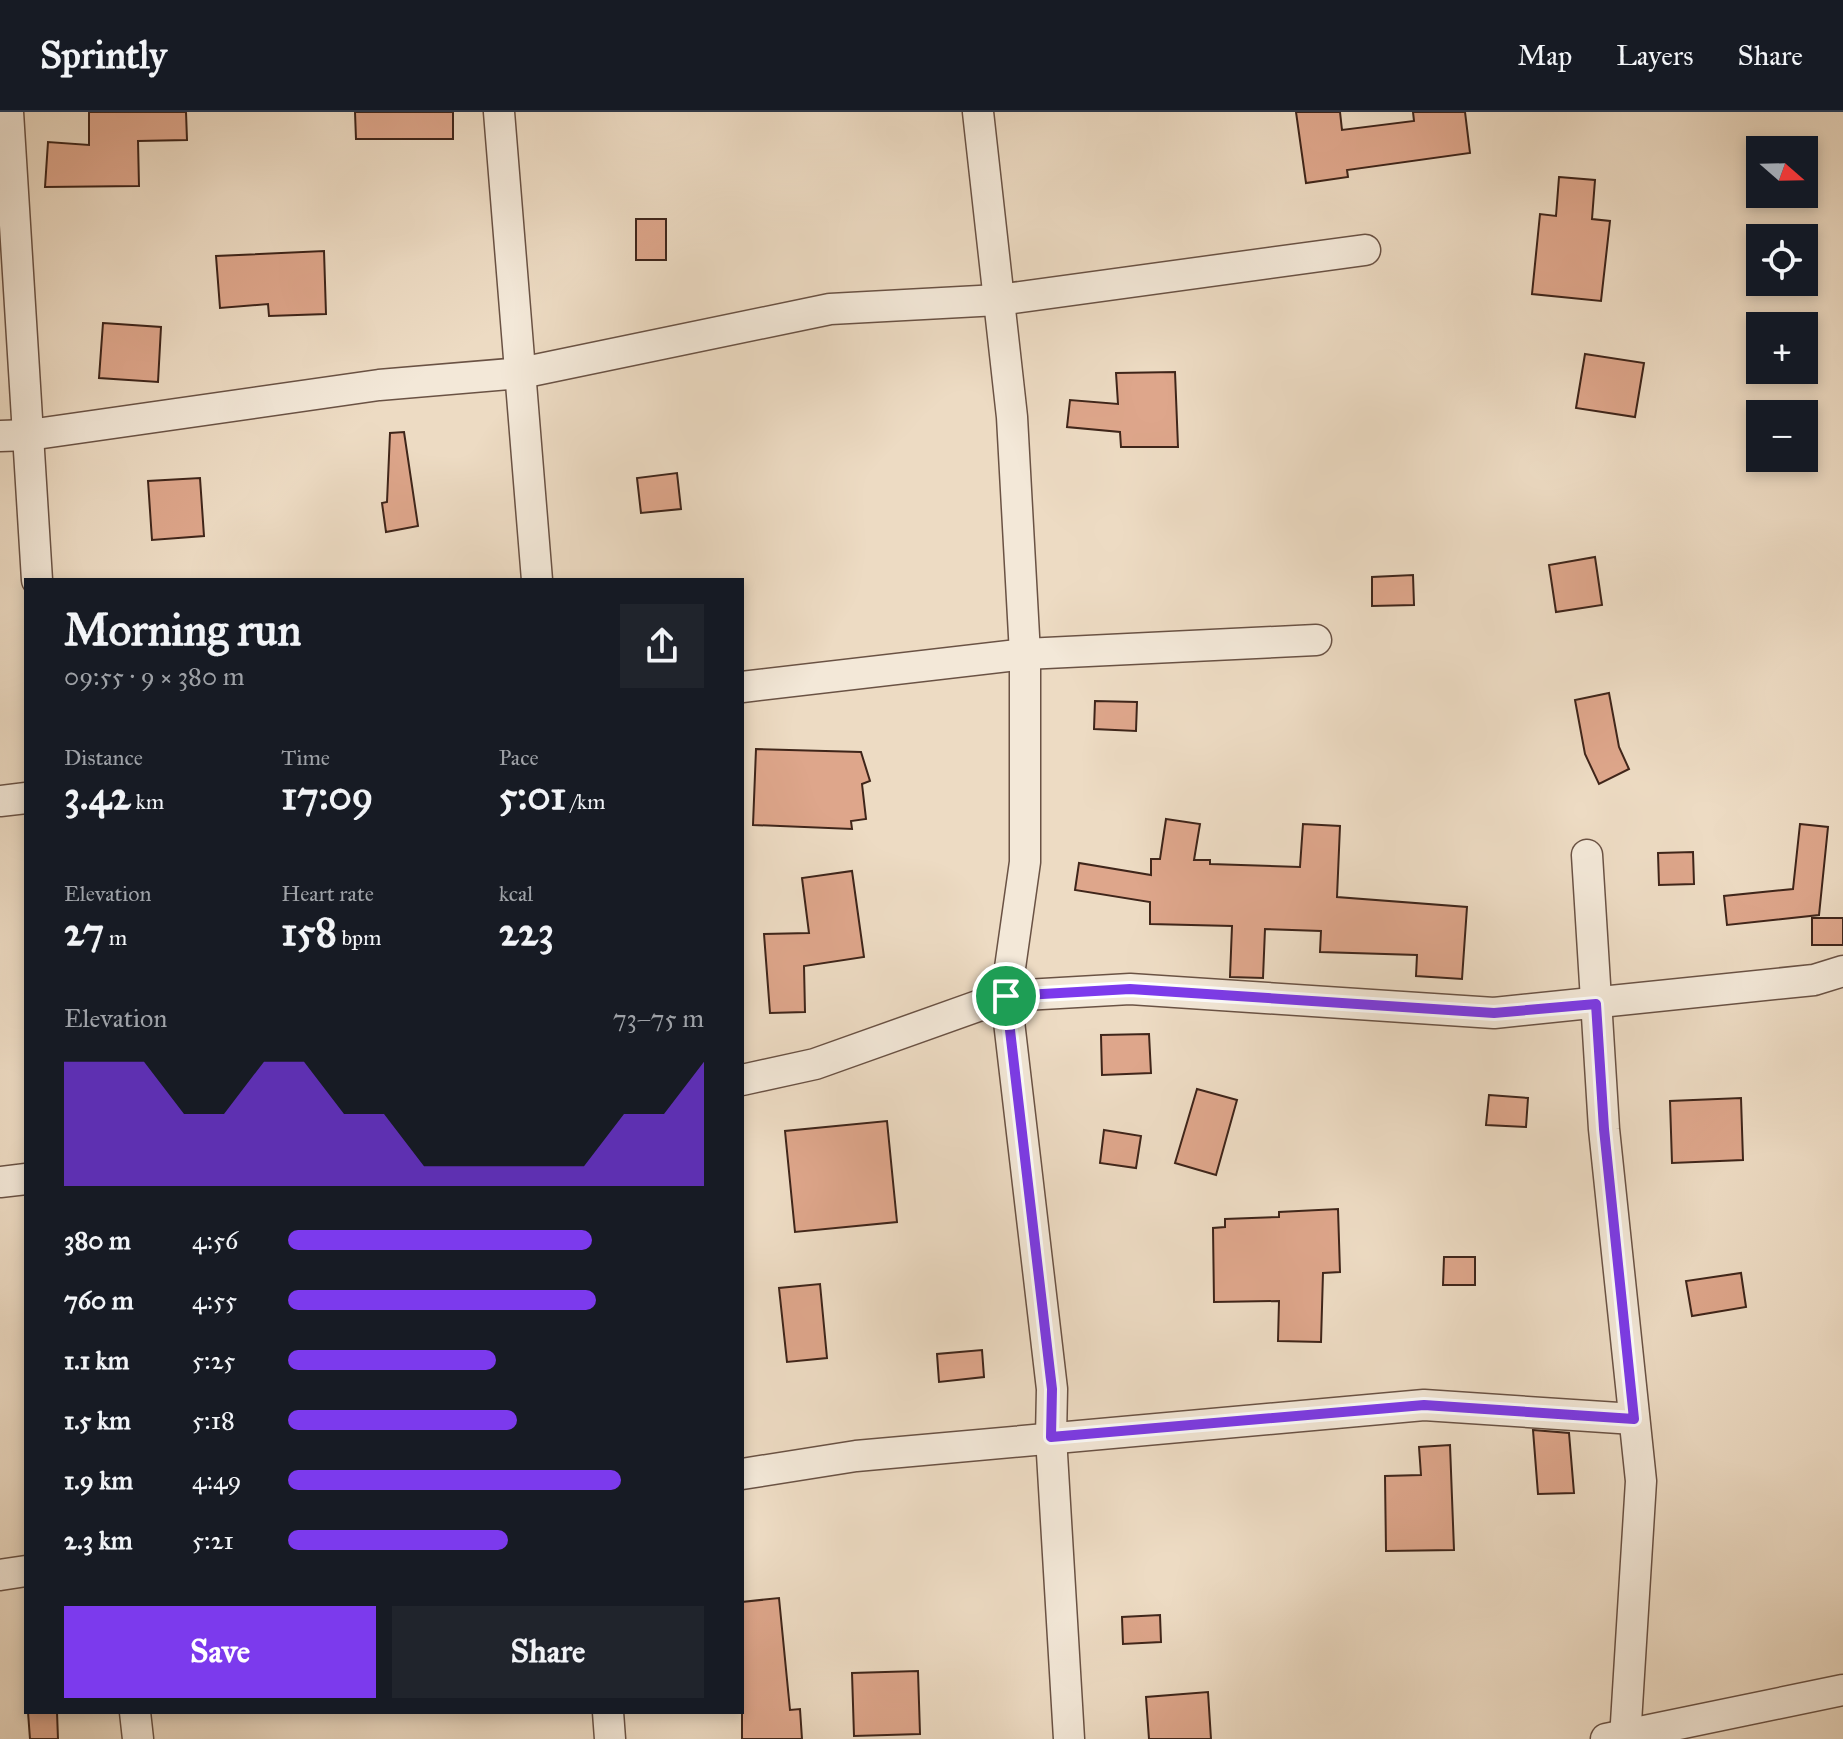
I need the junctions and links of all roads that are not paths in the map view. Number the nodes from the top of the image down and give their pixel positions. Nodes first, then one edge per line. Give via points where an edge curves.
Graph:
1 (8, 112) edge
2 (499, 112) edge
3 (978, 112) edge
4 (1365, 250) dead end
5 (998, 300) junction
6 (521, 373) junction
7 (14, 436) edge
8 (37, 578) edge
9 (537, 578) edge
10 (1316, 640) dead end
11 (1025, 654) junction
12 (744, 687) edge
13 (24, 798) edge
14 (0, 801) edge
15 (1587, 855) dead end
16 (1843, 971) edge
17 (1006, 996) junction
18 (1596, 1004) junction
19 (744, 1080) edge
20 (24, 1179) edge
21 (0, 1182) edge
22 (1634, 1419) junction
23 (1051, 1437) junction
24 (744, 1474) edge
25 (24, 1571) edge
26 (0, 1575) edge
27 (1843, 1690) edge
28 (135, 1714) edge
29 (608, 1714) edge
30 (1619, 1737) edge
31 (138, 1739) edge
32 (610, 1739) edge
33 (1069, 1739) edge

1 - 7 street via 21,365
2 - 6 street
3 - 5 street
4 - 5 street
5 - 6 street via 830,309
5 - 11 street via 1012,417
6 - 7 street via 379,385
6 - 9 street
7 - 8 street
10 - 11 street
11 - 12 street
11 - 17 street via 1025,862
13 - 14 street
15 - 18 street
16 - 18 street via 1814,980
17 - 18 street via 1130,989 1494,1013
17 - 19 street via 815,1064
17 - 23 street via 1052,1389
18 - 22 street
20 - 21 street
22 - 23 street via 1424,1405
22 - 30 street via 1641,1481
23 - 24 street via 856,1456
23 - 33 street
25 - 26 street
27 - 30 street
28 - 31 street
29 - 32 street

